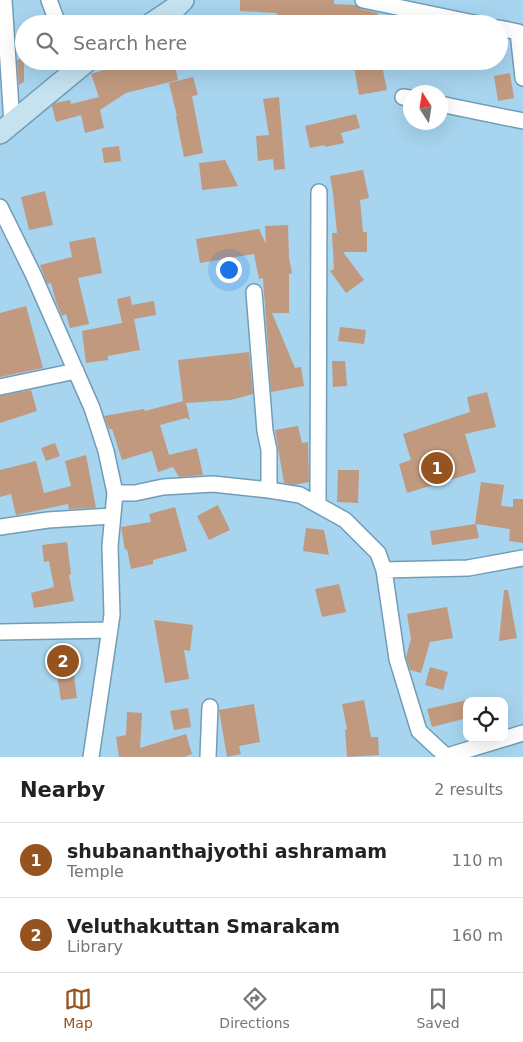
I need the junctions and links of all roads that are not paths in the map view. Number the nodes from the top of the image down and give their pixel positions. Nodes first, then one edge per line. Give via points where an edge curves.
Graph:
1 (4, 0) edge
2 (49, 0) edge
3 (184, 0) edge
4 (363, 0) edge
5 (55, 15) edge
6 (164, 15) edge
7 (436, 15) edge
8 (508, 30) edge
9 (71, 70) edge
10 (523, 78) edge
11 (448, 106) edge
12 (523, 121) edge
13 (6, 129) edge
14 (319, 192) dead end
15 (0, 207) edge
16 (254, 292) dead end
17 (76, 371) junction
18 (0, 387) edge
19 (270, 490) junction
20 (114, 493) junction
21 (318, 504) junction
22 (112, 516) junction
23 (0, 527) edge
24 (523, 558) edge
25 (384, 570) junction
26 (110, 630) junction
27 (0, 632) edge
28 (210, 706) dead end
29 (523, 733) edge
30 (91, 757) edge
31 (208, 757) edge
32 (447, 757) edge

1 - 13 street
2 - 5 street
3 - 6 main road
4 - 7 street
8 - 10 street via 518,32
9 - 13 main road
11 - 12 street
14 - 21 street
15 - 17 street
16 - 19 street
17 - 18 street
17 - 20 street via 100,429
19 - 20 street via 213,484
19 - 21 street via 300,495
20 - 22 street
21 - 25 street via 345,520 378,553
22 - 23 street
22 - 26 street
24 - 25 street via 468,568
25 - 32 street via 397,660 419,731
26 - 27 street
26 - 30 street
28 - 31 street
29 - 32 street

